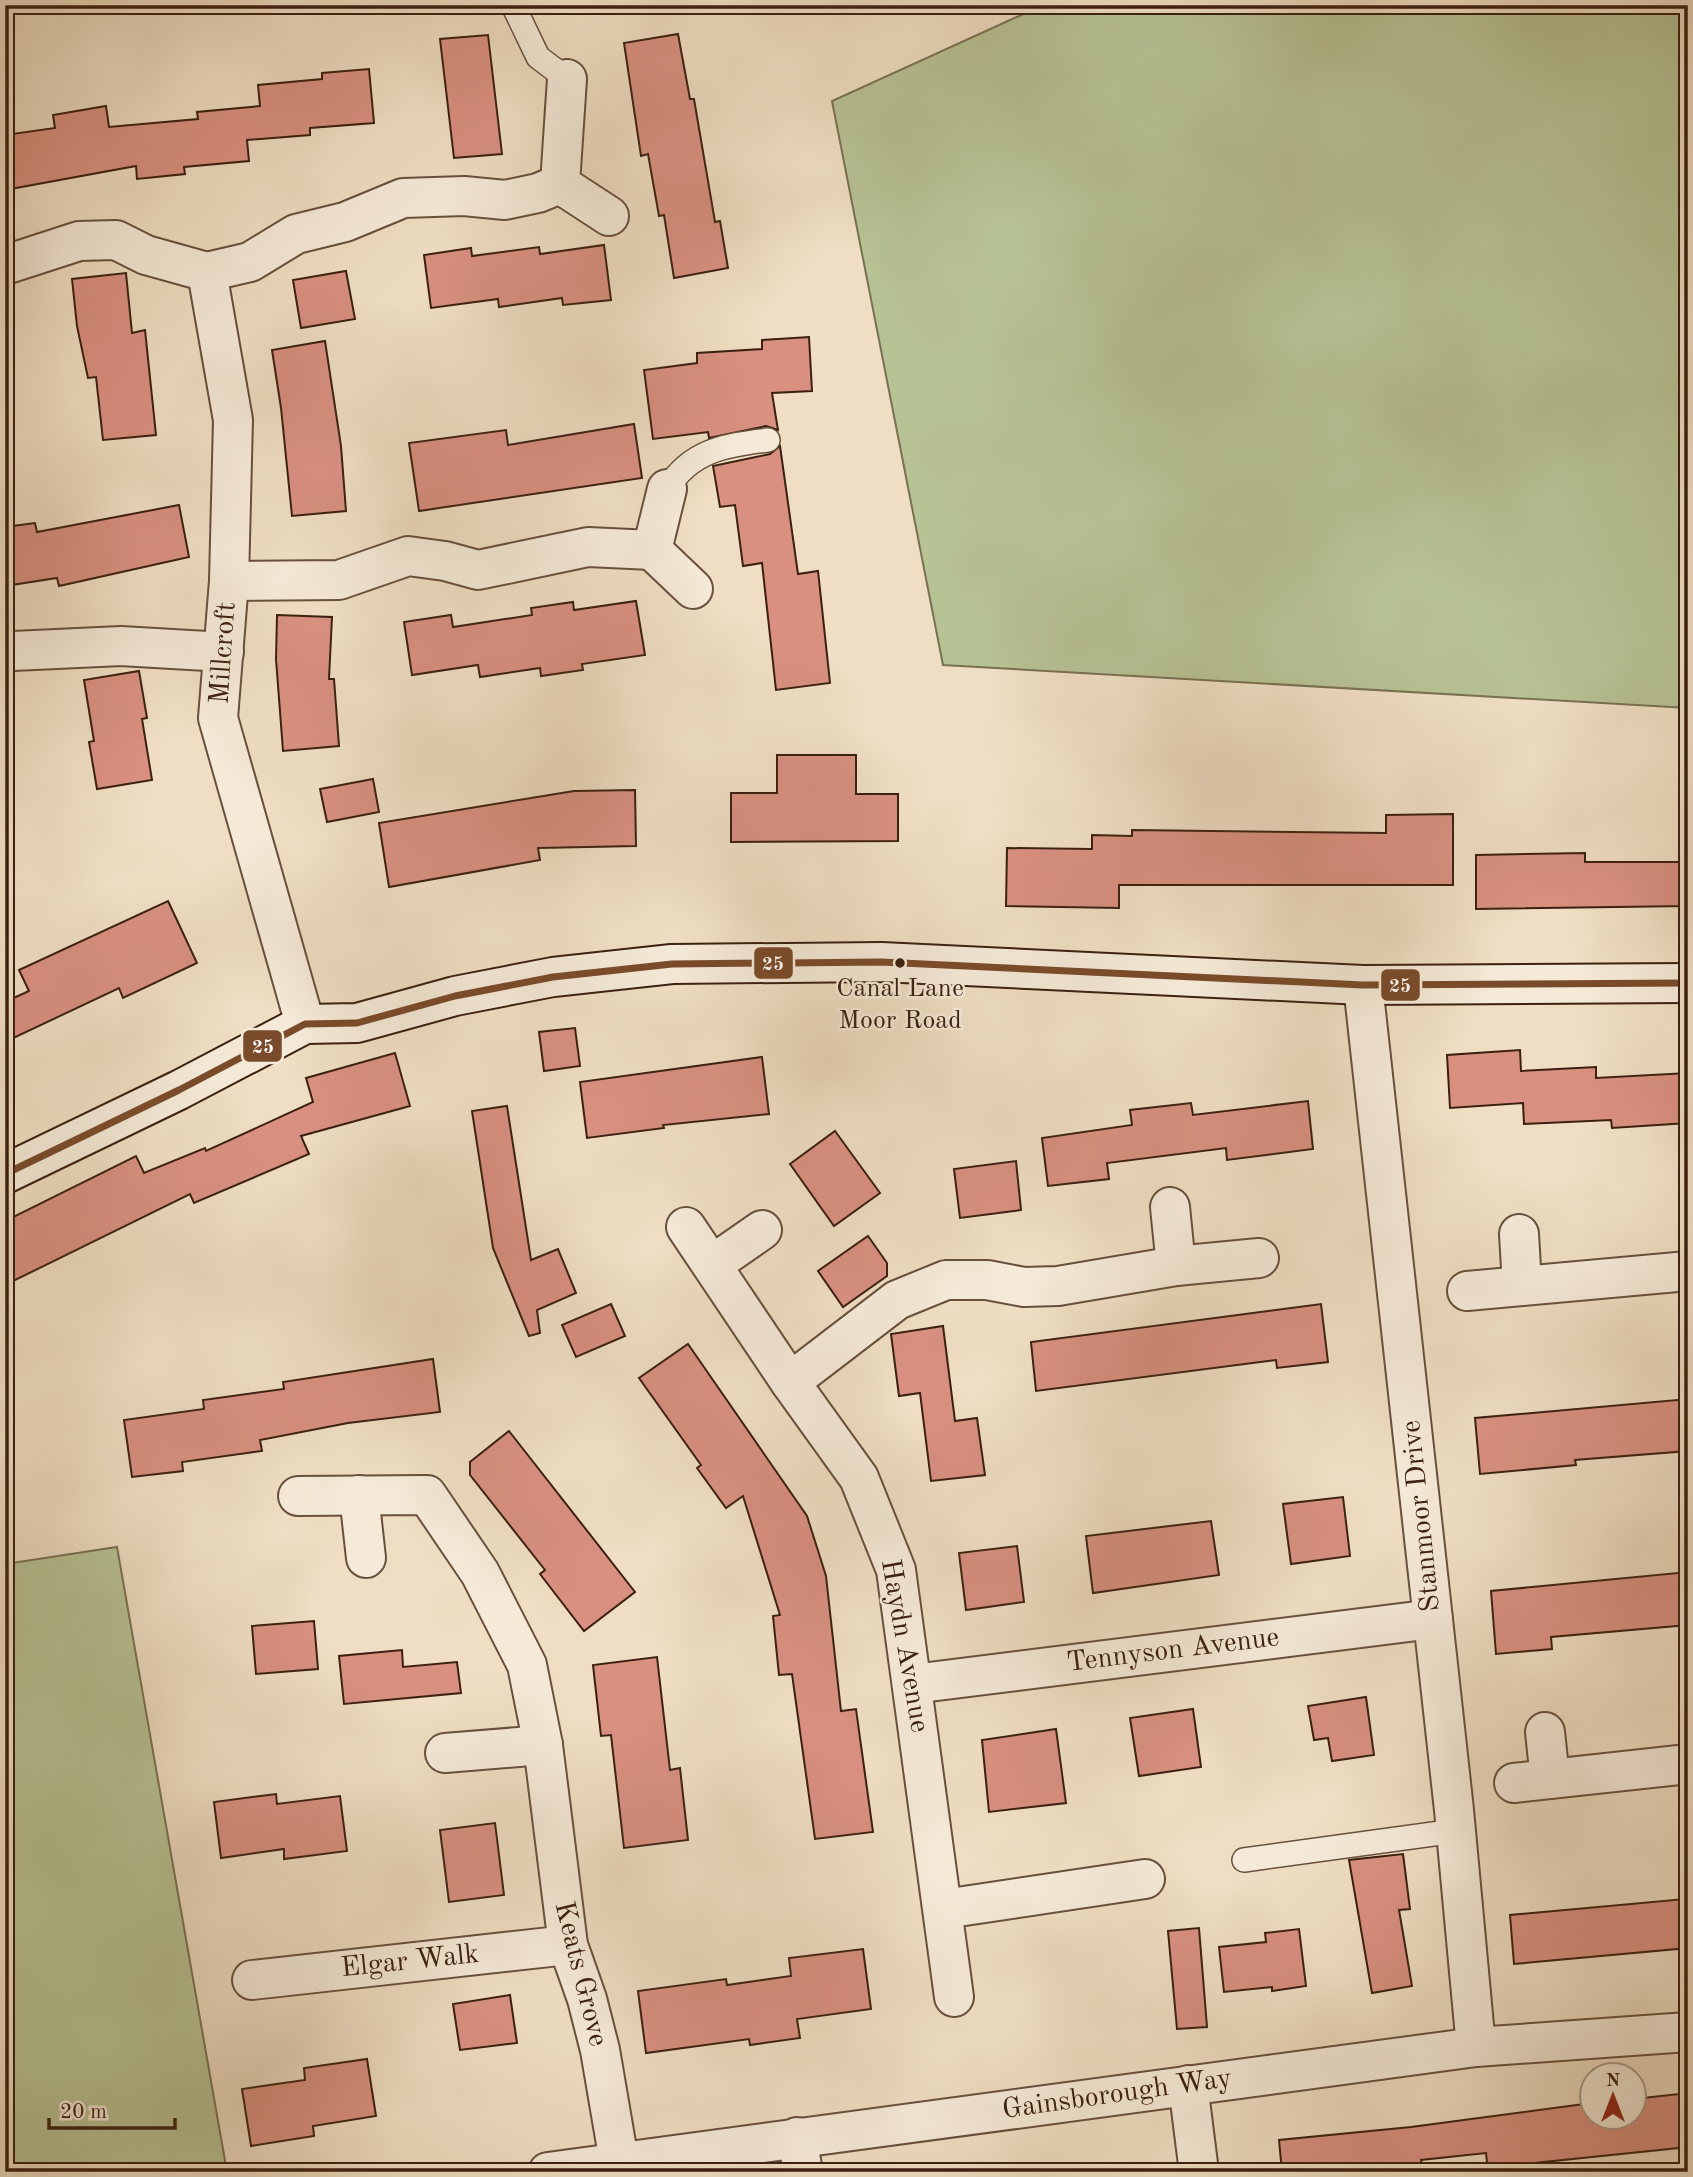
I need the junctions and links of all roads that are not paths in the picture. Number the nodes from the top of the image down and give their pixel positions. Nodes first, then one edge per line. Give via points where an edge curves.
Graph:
1 (513, 5) edge
2 (566, 79) joint
3 (560, 184) junction
4 (609, 216) dead end
5 (5, 265) edge
6 (207, 272) junction
7 (768, 440) dead end
8 (667, 489) joint
9 (652, 550) junction
10 (229, 581) junction
11 (692, 589) dead end
12 (13, 652) dead end
13 (224, 652) junction
14 (1688, 983) edge
15 (1363, 985) junction
16 (306, 1024) junction
17 (5, 1174) edge
18 (1170, 1207) dead end
19 (686, 1227) dead end
20 (762, 1230) dead end
21 (1519, 1234) dead end
22 (1259, 1258) dead end
23 (713, 1264) junction
24 (1176, 1266) junction
25 (1688, 1271) edge
26 (1522, 1285) junction
27 (1467, 1291) dead end
28 (790, 1382) junction
29 (359, 1495) junction
30 (299, 1496) dead end
31 (366, 1558) dead end
32 (1433, 1619) junction
33 (913, 1684) junction
34 (1545, 1732) dead end
35 (543, 1745) junction
36 (445, 1753) dead end
37 (1688, 1764) edge
38 (1455, 1831) junction
39 (1244, 1860) dead end
40 (1145, 1879) dead end
41 (944, 1909) junction
42 (568, 1945) junction
43 (252, 1980) dead end
44 (954, 1997) dead end
45 (1688, 2032) edge
46 (1476, 2047) junction
47 (1188, 2085) junction
48 (800, 2155) edge
49 (619, 2161) junction
50 (548, 2172) edge
51 (1199, 2172) edge

1 - 2 lane via 538,57
2 - 3 street
3 - 4 street
3 - 6 street via 505,200 403,198 345,222 296,234 250,261
5 - 6 street via 79,241 116,240 146,255
6 - 10 street, Millcroft via 233,420
7 - 8 lane via 720,446 691,460
8 - 9 street
9 - 10 street via 589,547 478,570 408,556 339,580
9 - 11 street
10 - 13 street, Millcroft
12 - 13 street via 121,646
13 - 16 street, Millcroft via 218,718
14 - 15 street
15 - 16 street via 881,962 672,964 553,977 455,996 357,1023
15 - 32 street, Stanmoor Drive
16 - 17 street
18 - 24 street
19 - 23 street, Haydn Avenue
20 - 23 street
21 - 26 street
22 - 24 street
23 - 28 street, Haydn Avenue
24 - 28 street via 1058,1286 946,1280 897,1300
25 - 26 street
26 - 27 street
28 - 33 street, Haydn Avenue via 859,1478 896,1570
29 - 30 street, Keats Grove
29 - 31 street
29 - 35 street, Keats Grove via 427,1495 480,1573 527,1665
32 - 33 street, Tennyson Avenue
32 - 38 street, Stanmoor Drive
33 - 41 street, Haydn Avenue
34 - 37 street via 1532,1781
35 - 36 street
35 - 42 street, Keats Grove
38 - 39 lane
38 - 46 street, Stanmoor Drive
40 - 41 street
41 - 44 street, Haydn Avenue
42 - 43 street, Elgar Walk
42 - 49 street, Keats Grove via 600,2050
45 - 46 street, Gainsborough Way
46 - 47 street, Gainsborough Way
47 - 48 street, Gainsborough Way
47 - 51 street
48 - 49 street, Gainsborough Way
49 - 50 street, Gainsborough Way

